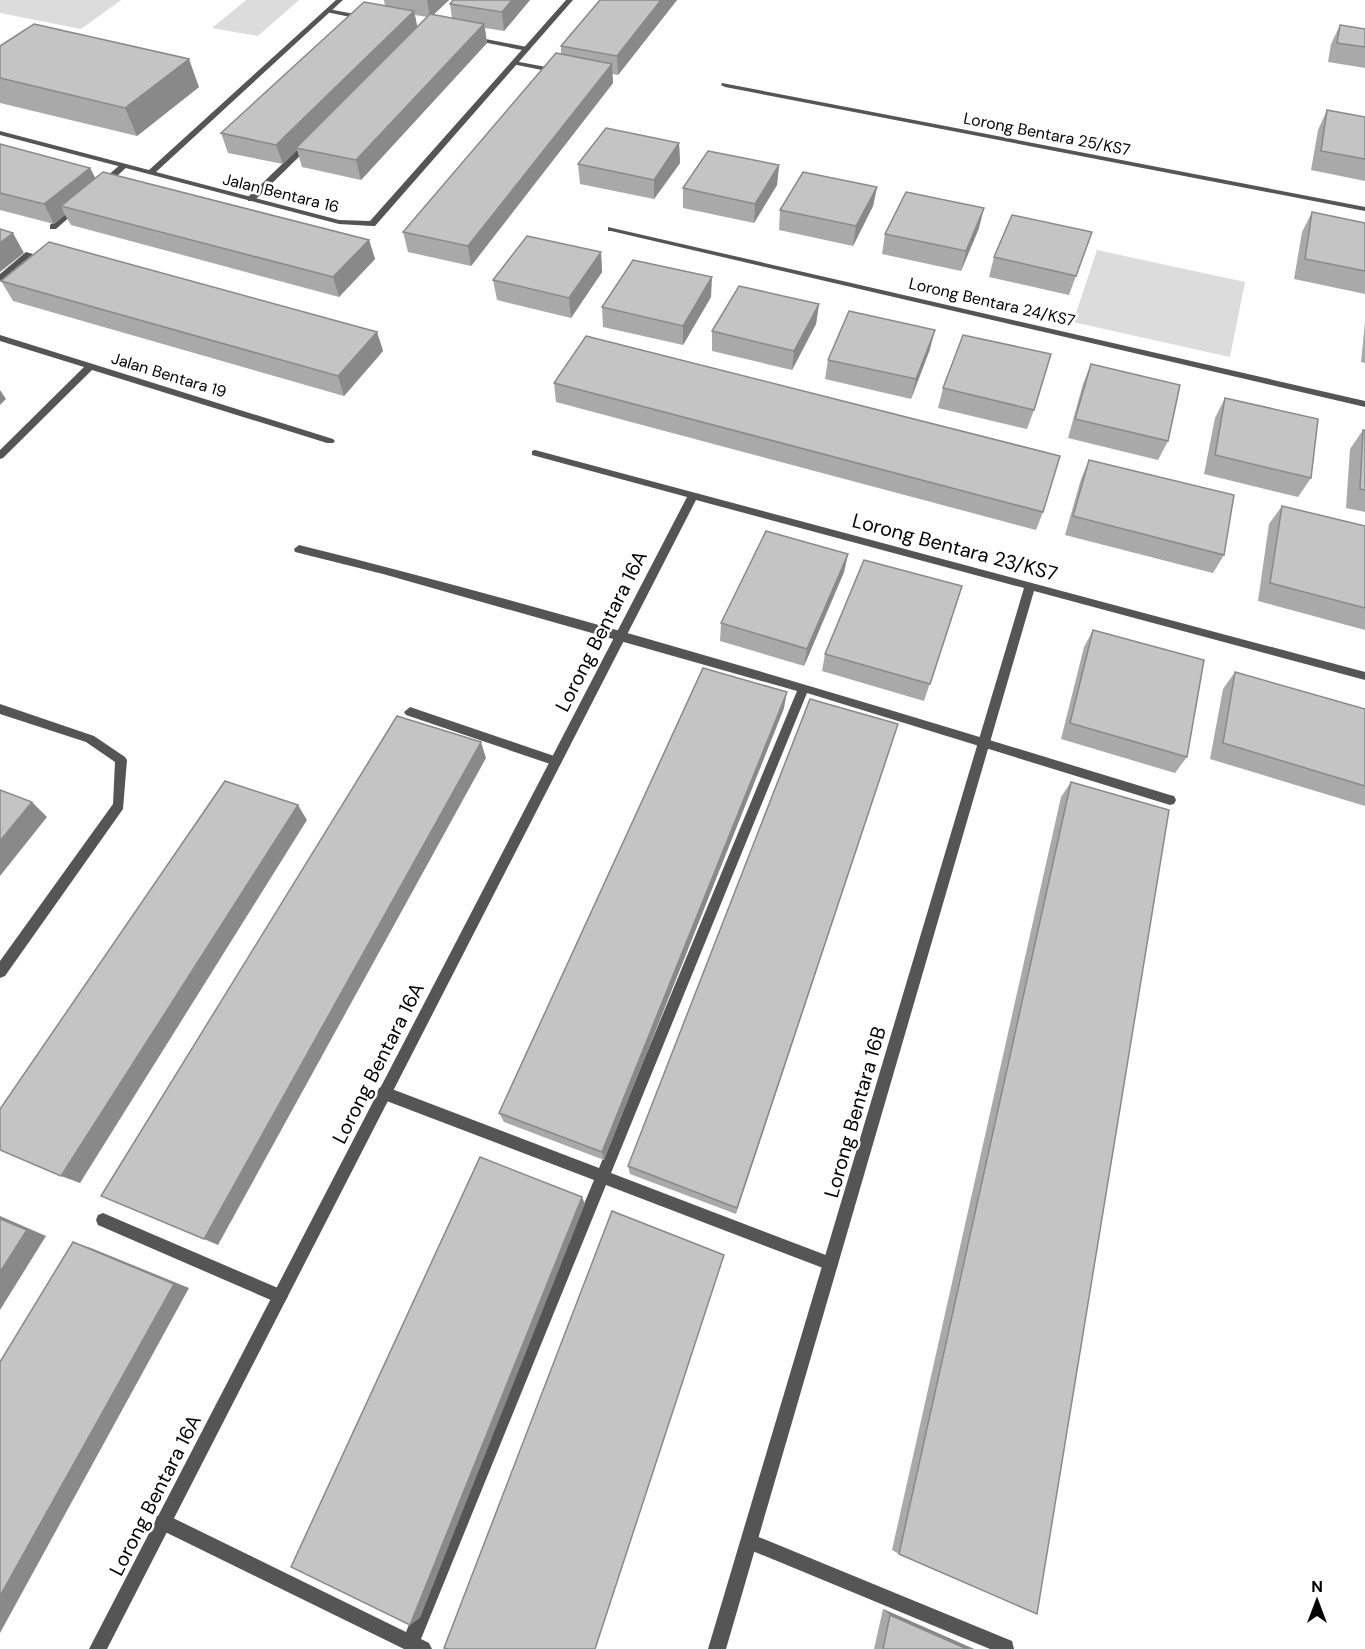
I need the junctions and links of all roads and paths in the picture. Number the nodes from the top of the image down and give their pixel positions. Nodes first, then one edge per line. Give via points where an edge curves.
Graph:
1 (340, 0) edge
2 (570, 0) edge
3 (328, 11) junction
4 (371, 19) edge
5 (459, 36) edge
6 (526, 49) junction
7 (514, 63) junction
8 (568, 73) edge
9 (725, 85) dead end
10 (0, 133) edge
11 (318, 135) edge
12 (124, 166) junction
13 (150, 173) junction
14 (97, 189) edge
15 (88, 196) edge
16 (251, 200) junction
17 (1365, 209) edge
18 (53, 227) dead end
19 (611, 229) dead end
20 (29, 254) dead end
21 (0, 278) edge
22 (0, 338) edge
23 (90, 366) junction
24 (1365, 404) edge
25 (330, 441) dead end
26 (535, 453) dead end
27 (0, 456) edge
28 (693, 495) junction
29 (299, 549) dead end
30 (1030, 586) junction
31 (620, 638) junction
32 (1365, 676) edge
33 (804, 688) junction
34 (0, 710) edge
35 (410, 712) dead end
36 (984, 742) junction
37 (556, 761) junction
38 (1170, 800) dead end
39 (0, 972) edge
40 (384, 1094) junction
41 (602, 1177) junction
42 (103, 1220) edge
43 (831, 1264) junction
44 (280, 1296) junction
45 (164, 1522) junction
46 (749, 1541) junction
47 (416, 1646) edge
48 (1006, 1647) dead end
49 (98, 1649) edge
50 (717, 1649) edge

1 - 3 street
2 - 6 street, Jalan Bentara 16
3 - 4 street
3 - 13 street
5 - 6 street
6 - 7 street, Jalan Bentara 16
7 - 8 street
7 - 16 street, Jalan Bentara 16 via 372,225 339,222
9 - 17 street, Lorong Bentara 25/KS7
10 - 12 street, Jalan Bentara 16
11 - 16 street
12 - 13 street, Jalan Bentara 16
12 - 14 street
13 - 16 street, Jalan Bentara 16
15 - 18 street
19 - 24 street, Lorong Bentara 24/KS7
20 - 21 street
22 - 23 street, Jalan Bentara 19
23 - 25 street, Jalan Bentara 19
23 - 27 street
26 - 28 street, Lorong Bentara 23/KS7
28 - 30 street, Lorong Bentara 23/KS7
28 - 31 street, Lorong Bentara 16A
29 - 31 street
30 - 32 street, Lorong Bentara 23/KS7
30 - 36 street, Lorong Bentara 16B
31 - 33 street
31 - 37 street, Lorong Bentara 16A
33 - 36 street
33 - 41 street
34 - 39 street via 90,739 121,760 119,805
35 - 37 street
36 - 38 street
36 - 43 street, Lorong Bentara 16B
37 - 40 street, Lorong Bentara 16A
40 - 41 street
40 - 44 street, Lorong Bentara 16A
41 - 43 street
41 - 47 street
42 - 44 street
43 - 46 street, Lorong Bentara 16B
44 - 45 street, Lorong Bentara 16A
45 - 47 street
45 - 49 street, Lorong Bentara 16A
46 - 48 street
46 - 50 street, Lorong Bentara 16B

